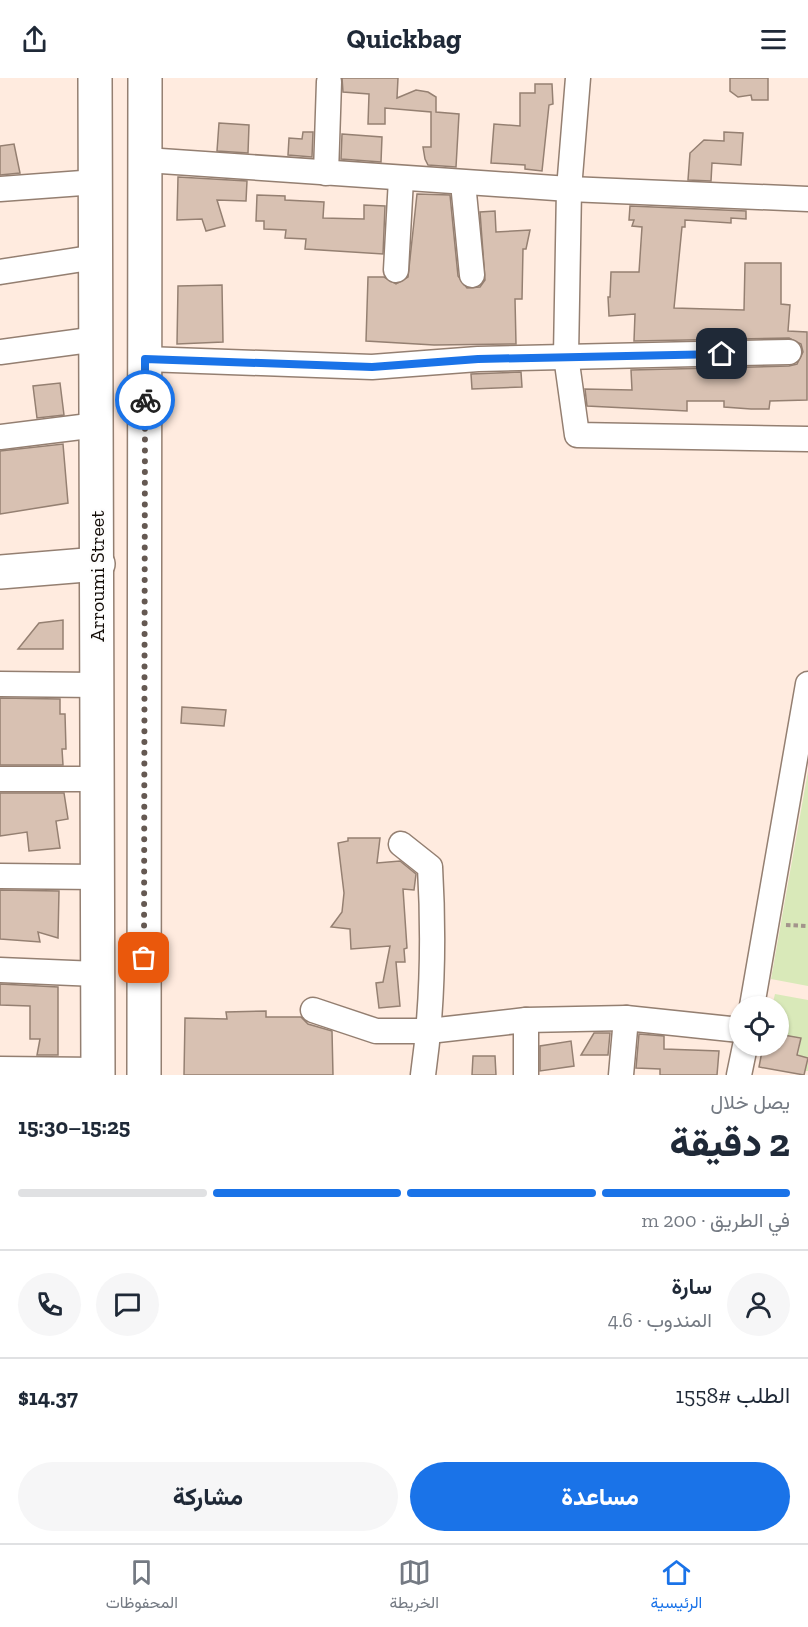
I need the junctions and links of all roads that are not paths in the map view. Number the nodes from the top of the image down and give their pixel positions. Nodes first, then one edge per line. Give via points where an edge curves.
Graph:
1 (95, 78) edge
2 (145, 78) edge
3 (578, 78) edge
4 (329, 82) dead end
5 (146, 160) junction
6 (326, 173) junction
7 (401, 179) junction
8 (96, 182) junction
9 (463, 183) junction
10 (0, 189) edge
11 (569, 189) junction
12 (808, 199) edge
13 (96, 257) junction
14 (396, 270) dead end
15 (0, 272) edge
16 (472, 275) dead end
17 (97, 339) junction
18 (0, 352) edge
19 (789, 352) dead end
20 (566, 356) junction
21 (145, 359) junction
22 (97, 425) junction
23 (0, 437) edge
24 (808, 439) edge
25 (98, 564) junction
26 (0, 572) edge
27 (0, 684) edge
28 (808, 684) edge
29 (97, 685) junction
30 (0, 779) edge
31 (97, 779) junction
32 (401, 844) dead end
33 (0, 876) edge
34 (97, 877) junction
35 (0, 970) edge
36 (97, 974) junction
37 (754, 996) edge
38 (313, 1010) dead end
39 (626, 1018) junction
40 (526, 1020) junction
41 (729, 1029) edge
42 (429, 1031) junction
43 (743, 1056) edge
44 (0, 1069) edge
45 (98, 1073) edge
46 (144, 1075) edge
47 (423, 1075) edge
48 (526, 1075) edge
49 (621, 1075) edge
50 (739, 1075) edge

1 - 8 main road, Arroumi Street
2 - 5 main road
3 - 11 street
4 - 6 street
5 - 6 street
5 - 21 main road
6 - 7 street
7 - 9 street
7 - 14 street
8 - 10 street
8 - 13 main road, Arroumi Street
9 - 11 street
9 - 16 street
11 - 12 street
11 - 20 street
13 - 15 street
13 - 17 main road, Arroumi Street
17 - 18 street
17 - 22 main road, Arroumi Street
19 - 20 street
20 - 21 street via 372,367
20 - 24 street via 577,435
21 - 46 main road
22 - 23 street
22 - 25 main road, Arroumi Street
25 - 26 main road
25 - 29 main road, Arroumi Street
27 - 29 street
28 - 37 street
29 - 31 main road, Arroumi Street
30 - 31 street
31 - 34 main road, Arroumi Street
32 - 42 street via 430,867 434,935
33 - 34 street
34 - 36 main road, Arroumi Street
35 - 36 street
36 - 45 main road, Arroumi Street
38 - 42 street via 376,1031
39 - 40 street
39 - 41 street
39 - 49 street
40 - 42 street
40 - 48 street
42 - 47 street
43 - 50 street
44 - 45 street

